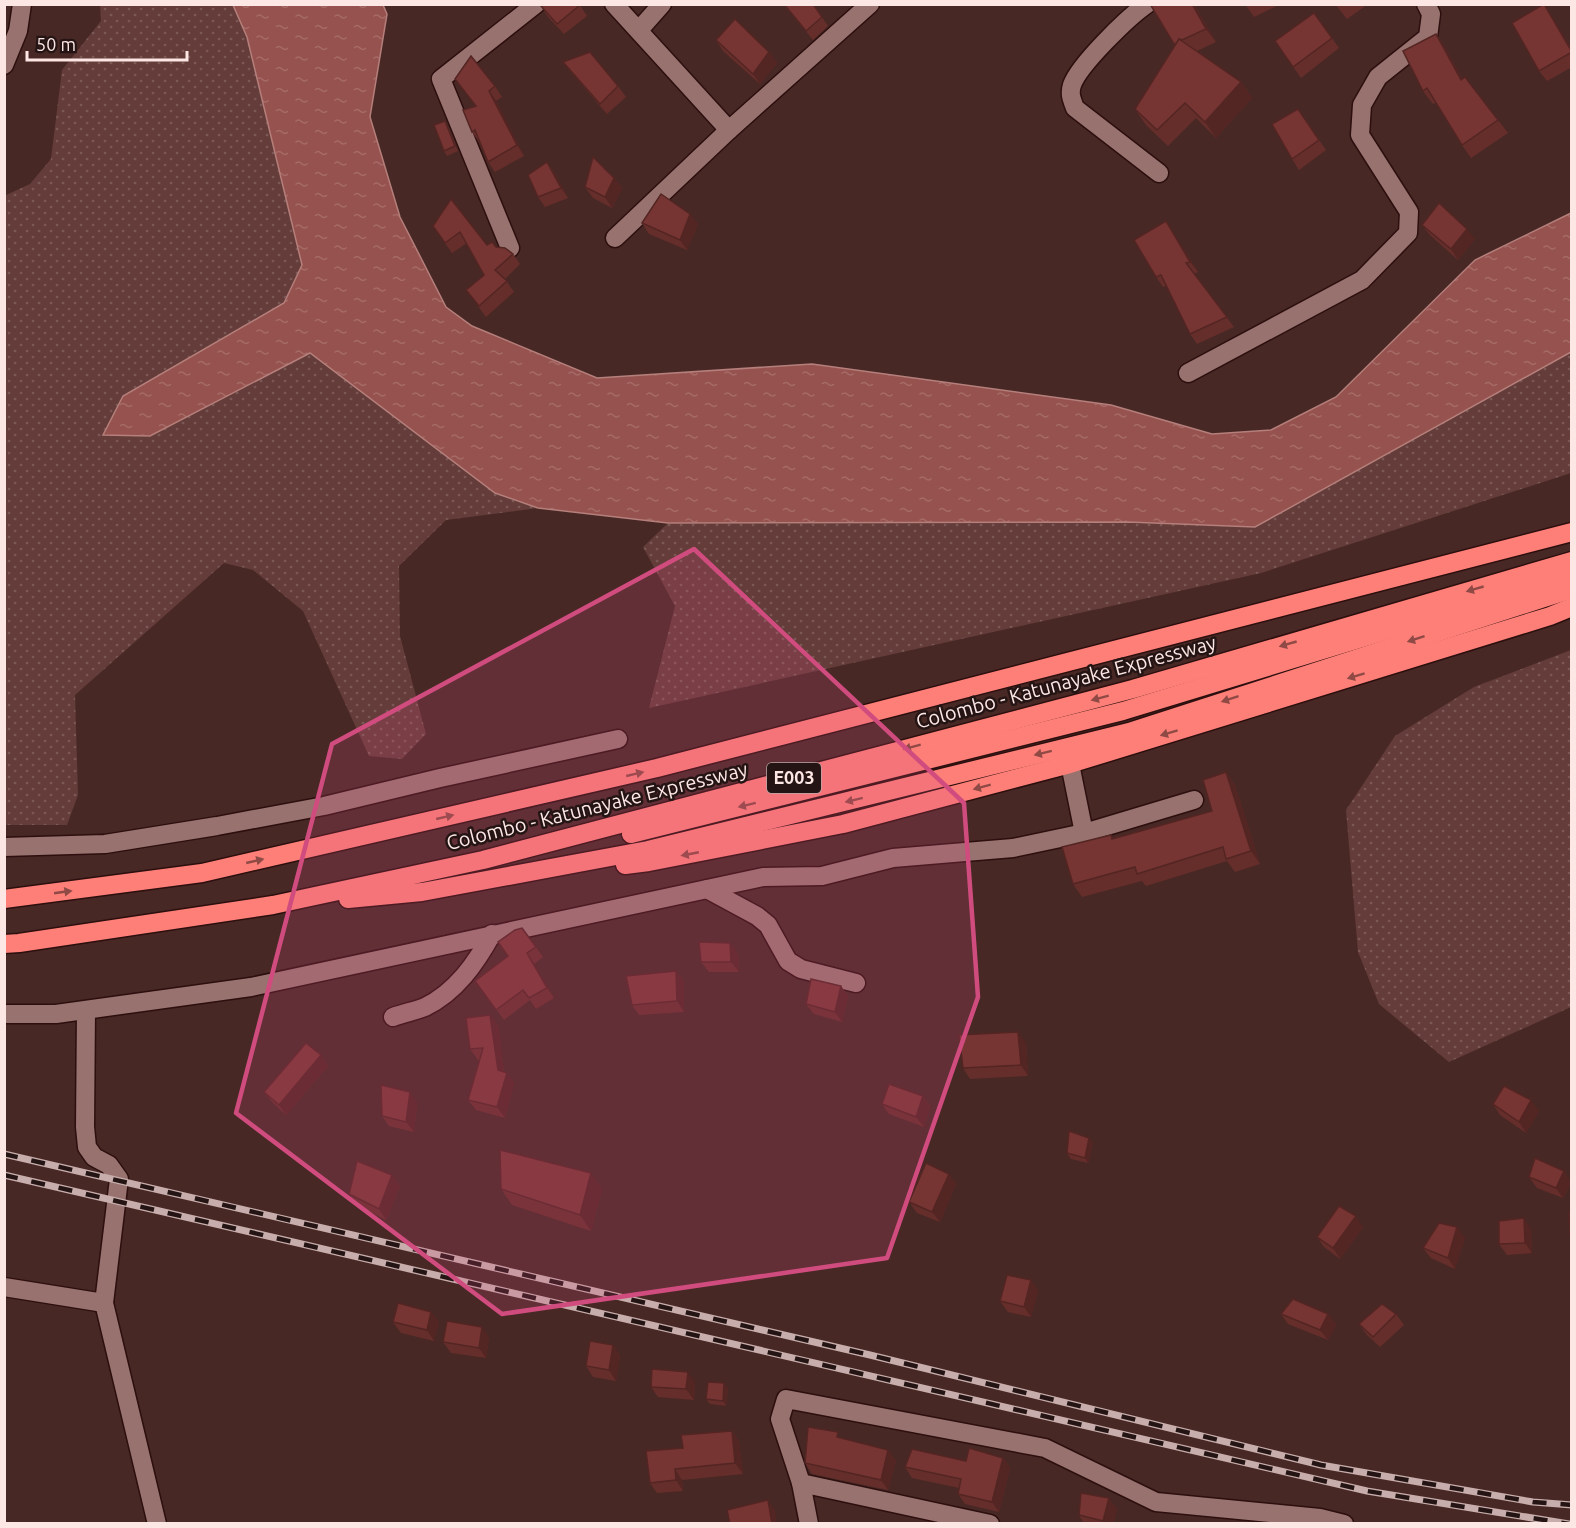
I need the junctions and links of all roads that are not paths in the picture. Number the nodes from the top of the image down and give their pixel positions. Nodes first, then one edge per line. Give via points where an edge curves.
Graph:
1 (22, 4) edge
2 (536, 4) edge
3 (614, 4) edge
4 (662, 4) edge
5 (870, 4) edge
6 (1147, 4) edge
7 (1426, 4) edge
8 (639, 30) junction
9 (4, 64) edge
10 (729, 130) junction
11 (1159, 173) dead end
12 (615, 238) dead end
13 (510, 248) dead end
14 (1188, 373) dead end
15 (1572, 532) edge
16 (1572, 561) edge
17 (1572, 574) edge
18 (1572, 589) edge
19 (1572, 607) edge
20 (618, 739) dead end
21 (1070, 764) junction
22 (1194, 800) dead end
23 (1084, 833) junction
24 (4, 847) edge
25 (477, 882) junction
26 (351, 888) junction
27 (707, 889) junction
28 (4, 899) edge
29 (253, 908) junction
30 (492, 934) junction
31 (4, 944) edge
32 (856, 983) dead end
33 (86, 1011) junction
34 (4, 1014) edge
35 (393, 1017) dead end
36 (4, 1287) edge
37 (104, 1303) junction
38 (801, 1484) junction
39 (909, 1516) edge
40 (157, 1524) edge
41 (809, 1524) edge
42 (990, 1524) edge
43 (1344, 1524) edge

1 - 9 street via 18,32
2 - 13 street via 441,79
3 - 8 street
4 - 8 street
5 - 10 street
6 - 11 street via 1131,15 1081,70 1070,96 1075,108
7 - 14 street via 1431,14 1428,36 1378,77 1362,105 1360,135 1408,212 1408,233 1362,280
8 - 10 street
10 - 12 street
28 -> 15 highway, Colombo - Katunayake Expressway / E003 via 202,873 657,768
16 -> 26 highway, Colombo - Katunayake Expressway / E003 via 1133,689 483,860
17 -> 26 highway via 1123,711 534,857
18 -> 25 highway via 1129,732 648,850
19 -> 21 highway
20 - 24 street via 324,806 217,826 105,844
21 - 23 street
21 -> 25 highway via 843,824 649,862
22 - 23 street
23 - 27 street via 1013,848 893,858 822,876 763,876
25 - 29 highway via 422,892
26 - 29 highway, Colombo - Katunayake Expressway / E003
27 - 30 street
27 - 32 street via 768,925 788,960 801,969
29 - 31 highway, Colombo - Katunayake Expressway / E003
30 - 33 street via 251,987
30 - 35 street via 477,961 455,985 426,1006
33 - 34 street
33 - 37 street via 87,1147 119,1179
36 - 37 street
37 - 40 street
38 - 39 street
38 - 41 street
38 - 43 street via 780,1419 786,1399 1046,1448 1156,1502 1320,1518
39 - 42 street

